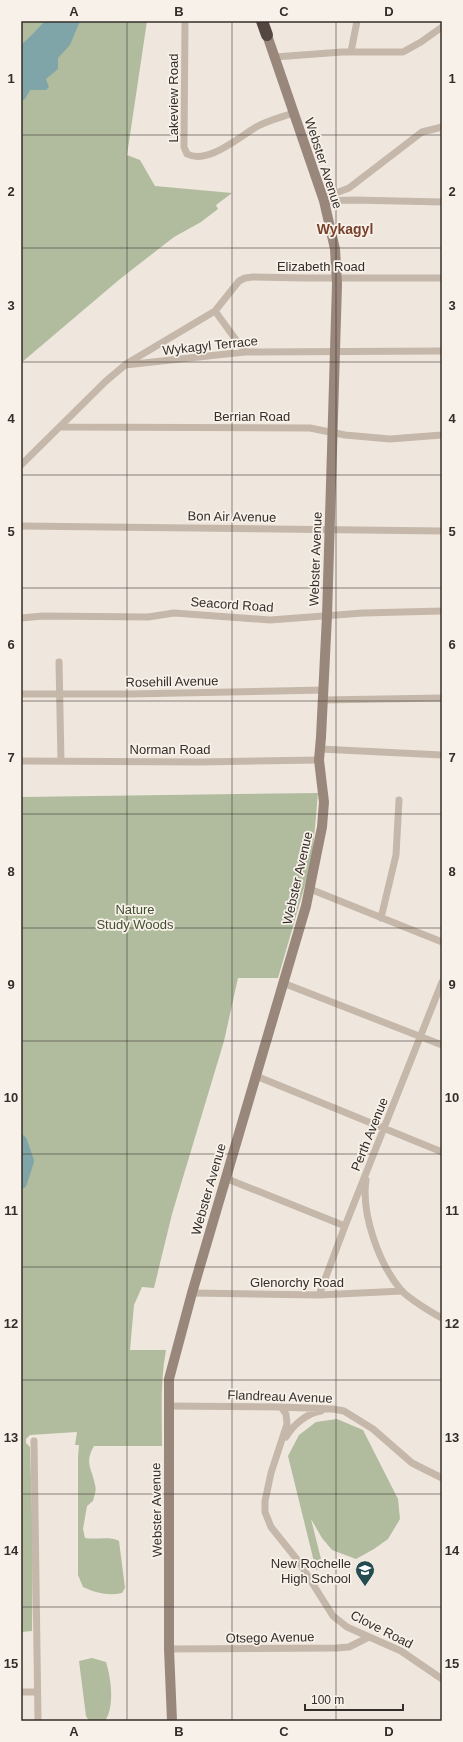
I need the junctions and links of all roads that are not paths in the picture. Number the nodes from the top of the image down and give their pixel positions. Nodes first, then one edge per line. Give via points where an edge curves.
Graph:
1 (185, 21) edge
2 (262, 21) edge
3 (266, 21) edge
4 (357, 21) edge
5 (442, 26) edge
6 (267, 35) junction
7 (351, 52) junction
8 (275, 57) junction
9 (293, 113) junction
10 (442, 128) edge
11 (349, 188) junction
12 (323, 200) junction
13 (353, 200) junction
14 (442, 202) edge
15 (337, 278) junction
16 (442, 278) edge
17 (215, 311) junction
18 (334, 351) junction
19 (442, 351) edge
20 (246, 352) junction
21 (125, 365) junction
22 (61, 427) junction
23 (332, 432) junction
24 (442, 435) edge
25 (21, 465) edge
26 (21, 526) edge
27 (329, 530) junction
28 (442, 531) edge
29 (442, 611) edge
30 (327, 616) junction
31 (21, 618) edge
32 (59, 662) dead end
33 (21, 694) edge
34 (60, 694) junction
35 (323, 695) junction
36 (442, 698) edge
37 (320, 749) junction
38 (442, 755) edge
39 (319, 760) junction
40 (21, 761) edge
41 (61, 761) junction
42 (399, 800) dead end
43 (310, 889) junction
44 (381, 918) junction
45 (442, 942) edge
46 (283, 982) junction
47 (442, 982) edge
48 (420, 1037) junction
49 (442, 1045) edge
50 (256, 1076) junction
51 (384, 1129) junction
52 (442, 1152) edge
53 (371, 1161) junction
54 (225, 1178) junction
55 (345, 1226) junction
56 (402, 1291) junction
57 (192, 1292) junction
58 (319, 1295) junction
59 (442, 1318) edge
60 (168, 1406) junction
61 (281, 1407) junction
62 (333, 1409) junction
63 (34, 1441) dead end
64 (281, 1444) junction
65 (442, 1478) edge
66 (369, 1637) junction
67 (169, 1649) junction
68 (442, 1679) edge
69 (21, 1692) edge
70 (36, 1692) junction
71 (38, 1721) edge
72 (172, 1721) edge

1 - 9 street, Lakeview Road via 184,147 187,154 197,157 216,152 260,126
2 - 6 highway
3 - 6 highway
4 - 7 street
5 - 7 street via 403,52
6 - 8 street, Webster Avenue
7 - 8 street
8 - 9 street, Webster Avenue
9 - 12 street, Webster Avenue
10 - 11 street via 422,132
11 - 12 street
11 - 13 street
12 - 13 street
12 - 15 street, Webster Avenue via 335,249
13 - 14 street
15 - 16 street, Elizabeth Road
15 - 17 street, Elizabeth Road via 245,278 235,286
15 - 18 street, Webster Avenue
17 - 20 street
17 - 21 street, Elizabeth Road
18 - 19 street, Wykagyl Terrace
18 - 20 street, Wykagyl Terrace
18 - 23 street, Webster Avenue
20 - 21 street, Wykagyl Terrace
21 - 22 street
22 - 23 street, Berrian Road via 310,428
22 - 25 street
23 - 24 street, Berrian Road via 390,439
23 - 27 street, Webster Avenue
26 - 27 street, Bon Air Avenue
27 - 28 street, Bon Air Avenue
27 - 30 street, Webster Avenue
29 - 30 street, Seacord Road
30 - 31 street, Seacord Road via 270,620 174,613 148,617
30 - 35 street, Webster Avenue
32 - 34 street
33 - 34 street, Rosehill Avenue
34 - 35 street, Rosehill Avenue
34 - 41 street
35 - 36 street, Rosehill Avenue
35 - 37 street, Webster Avenue
37 - 38 street
37 - 39 street, Webster Avenue
39 - 41 street, Norman Road
39 - 43 street, Webster Avenue via 324,802
40 - 41 street, Norman Road
42 - 44 street via 396,855
43 - 44 street
43 - 46 street, Webster Avenue
44 - 45 street
46 - 48 street
46 - 50 street, Webster Avenue
47 - 48 street, Perth Avenue
48 - 49 street
48 - 51 street, Perth Avenue
50 - 51 street
50 - 54 street, Webster Avenue
51 - 52 street
51 - 53 street, Perth Avenue
53 - 55 street, Perth Avenue
53 - 56 street via 365,1199 370,1227 379,1253
54 - 55 street
54 - 57 street, Webster Avenue
55 - 58 street, Perth Avenue
56 - 58 street, Glenorchy Road
56 - 59 street
57 - 58 street, Glenorchy Road
57 - 60 street, Webster Avenue via 172,1363
60 - 61 street, Flandreau Avenue
60 - 67 street, Webster Avenue
61 - 62 street, Flandreau Avenue
61 - 64 street, Clove Road via 286,1414 287,1424
62 - 64 street, Clove Road via 318,1411 300,1421
62 - 65 street, Flandreau Avenue via 344,1411 373,1429 412,1463
63 - 70 street
64 - 66 street, Clove Road via 265,1501 265,1512 271,1528 299,1562 333,1616 347,1627
66 - 67 street, Otsego Avenue via 348,1647 337,1648
66 - 68 street, Clove Road via 401,1651
67 - 72 street, Webster Avenue
69 - 70 street
70 - 71 street

